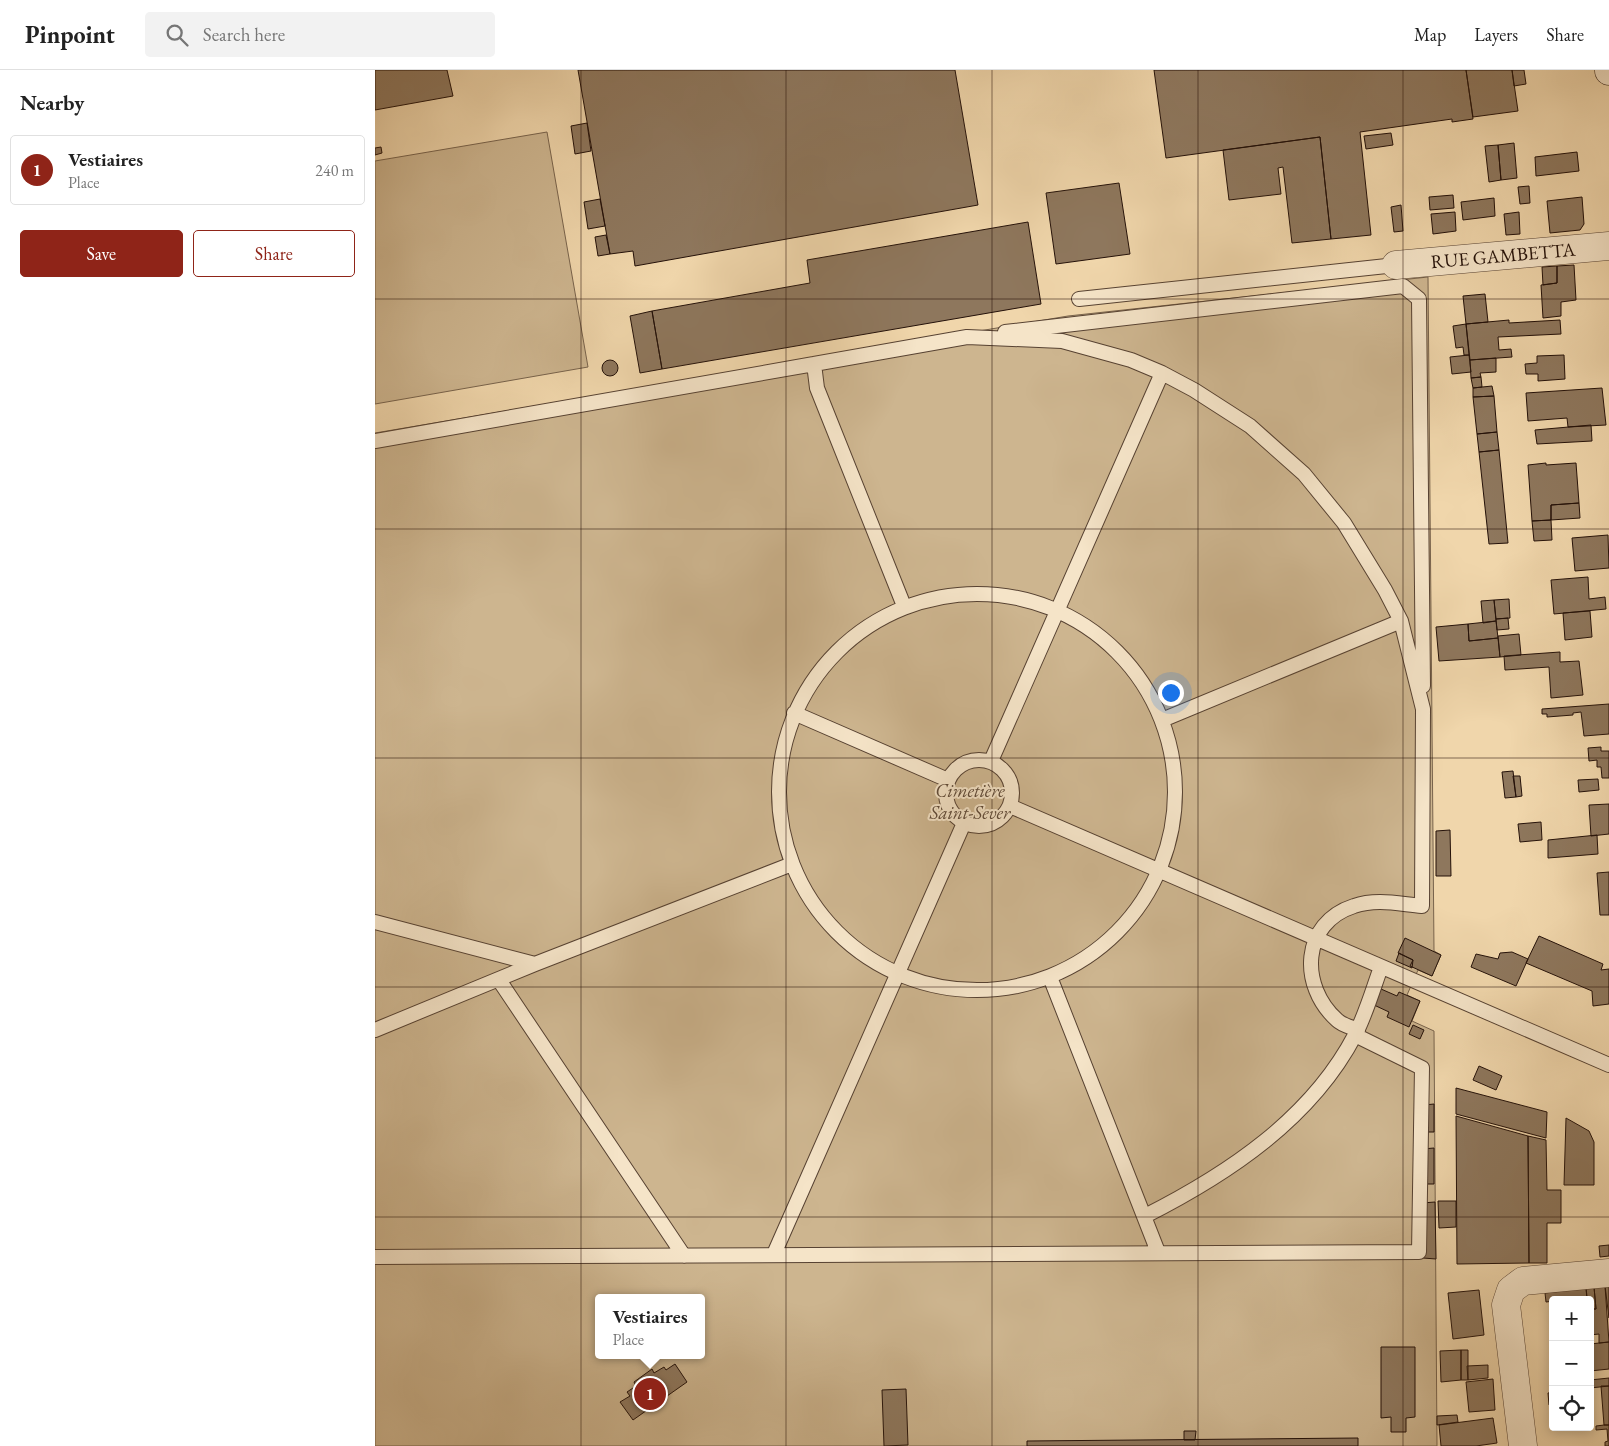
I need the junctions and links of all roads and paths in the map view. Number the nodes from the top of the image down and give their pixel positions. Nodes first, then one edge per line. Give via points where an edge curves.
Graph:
1 (1609, 246) edge
2 (1396, 265) joint
3 (1079, 299) dead end
4 (967, 337) junction
5 (814, 364) junction
6 (1162, 373) junction
7 (375, 441) edge
8 (904, 606) junction
9 (1058, 610) junction
10 (1401, 621) junction
11 (1423, 708) junction
12 (794, 713) junction
13 (1162, 720) junction
14 (991, 762) junction
15 (948, 780) junction
16 (1010, 806) junction
17 (964, 823) junction
18 (792, 864) junction
19 (1160, 871) junction
20 (375, 922) edge
21 (1317, 939) junction
22 (535, 964) junction
23 (1381, 967) junction
24 (897, 974) junction
25 (1050, 977) junction
26 (499, 980) junction
27 (375, 1030) edge
28 (1356, 1032) junction
29 (1609, 1065) edge
30 (1145, 1216) junction
31 (1158, 1252) junction
32 (774, 1254) junction
33 (684, 1256) junction
34 (375, 1258) edge
35 (1609, 1272) edge
36 (1523, 1446) edge

1 - 2 street, RUE GAMBETTA
2 - 3 lane
4 - 5 lane
4 - 6 lane via 1062,341 1131,360
4 - 11 lane via 1403,286 1419,299
5 - 7 lane
5 - 8 lane via 817,388
6 - 9 lane
6 - 10 lane via 1250,426 1304,474 1344,523
8 - 9 lane via 954,594 1007,595
8 - 12 lane via 865,627 832,655 805,690
9 - 13 lane via 1101,637 1137,674
9 - 14 lane
10 - 11 lane
10 - 13 lane
11 - 21 lane via 1422,906 1377,901 1353,906 1336,915 1323,927
12 - 15 lane
12 - 18 lane via 779,766 778,799 782,832
13 - 19 lane via 1173,757 1176,796 1171,834
14 - 15 lane via 981,759 962,764
14 - 16 lane via 1000,767 1012,784
15 - 17 lane via 946,799 950,809
16 - 17 lane via 991,824 975,826
16 - 19 lane
17 - 24 lane
18 - 22 lane
18 - 24 lane via 817,910 853,948
19 - 21 lane
19 - 25 lane via 1141,905 1115,935 1084,960
20 - 22 lane
21 - 23 lane
21 - 28 lane via 1309,958 1311,981 1321,1002 1338,1021
22 - 26 lane
23 - 28 lane
23 - 29 lane
24 - 25 lane via 947,989 999,990
24 - 32 lane
25 - 30 lane
26 - 27 lane
26 - 33 lane
28 - 30 lane via 1333,1070 1295,1115 1242,1159 1191,1193
28 - 31 lane via 1422,1068 1419,1252
30 - 31 lane
31 - 32 lane
32 - 33 lane
33 - 34 lane
35 - 36 street via 1523,1280 1511,1290 1506,1305

